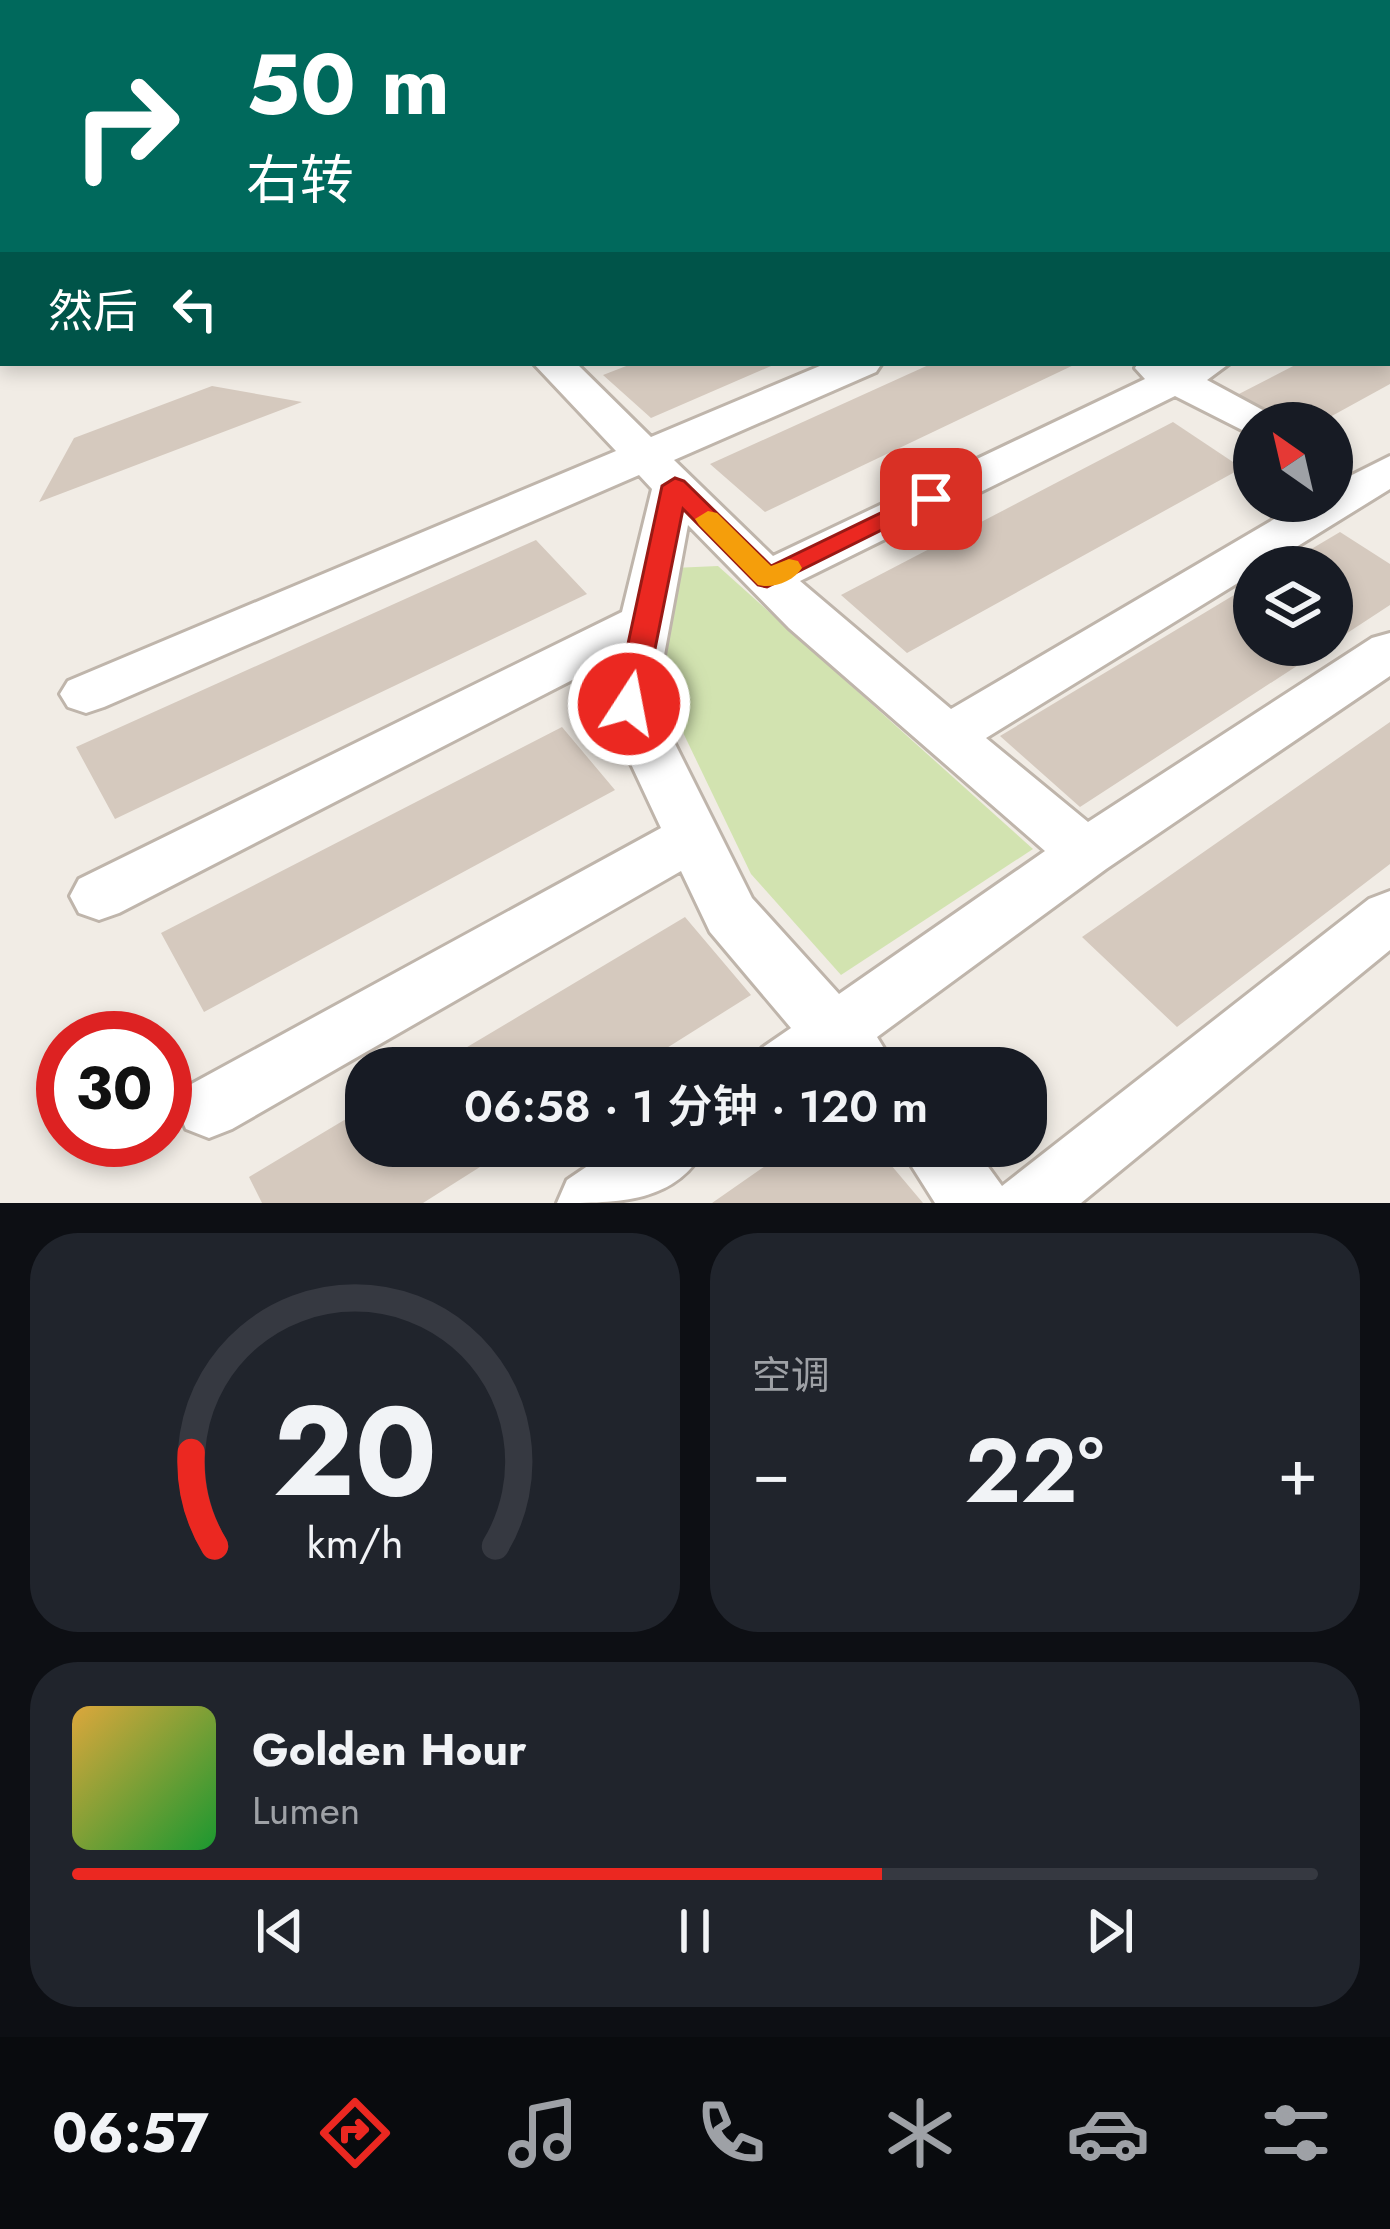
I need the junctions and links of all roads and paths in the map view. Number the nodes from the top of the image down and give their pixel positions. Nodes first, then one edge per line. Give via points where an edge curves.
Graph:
1 (561, 366) edge
2 (856, 366) edge
3 (1177, 369) edge
4 (1233, 408) edge
5 (660, 471) junction
6 (1368, 483) edge
7 (767, 578) junction
8 (645, 621) junction
9 (1390, 651) edge
10 (86, 694) dead end
11 (948, 736) junction
12 (693, 837) junction
13 (1086, 854) junction
14 (99, 896) dead end
15 (1390, 916) edge
16 (846, 1047) edge
17 (853, 1047) edge
18 (209, 1108) dead end
19 (643, 1167) edge
20 (948, 1167) edge
21 (591, 1203) edge
22 (976, 1203) edge
23 (1029, 1203) edge

1 - 5 street
2 - 5 street
3 - 4 street
3 - 7 street
5 - 7 street
5 - 8 street
5 - 10 street
6 - 11 street
7 - 11 street
8 - 12 street via 629,704
8 - 14 street
9 - 13 street
11 - 13 street
12 - 16 street via 731,915
12 - 18 street
13 - 17 street
15 - 23 street
19 - 21 street
20 - 22 street

